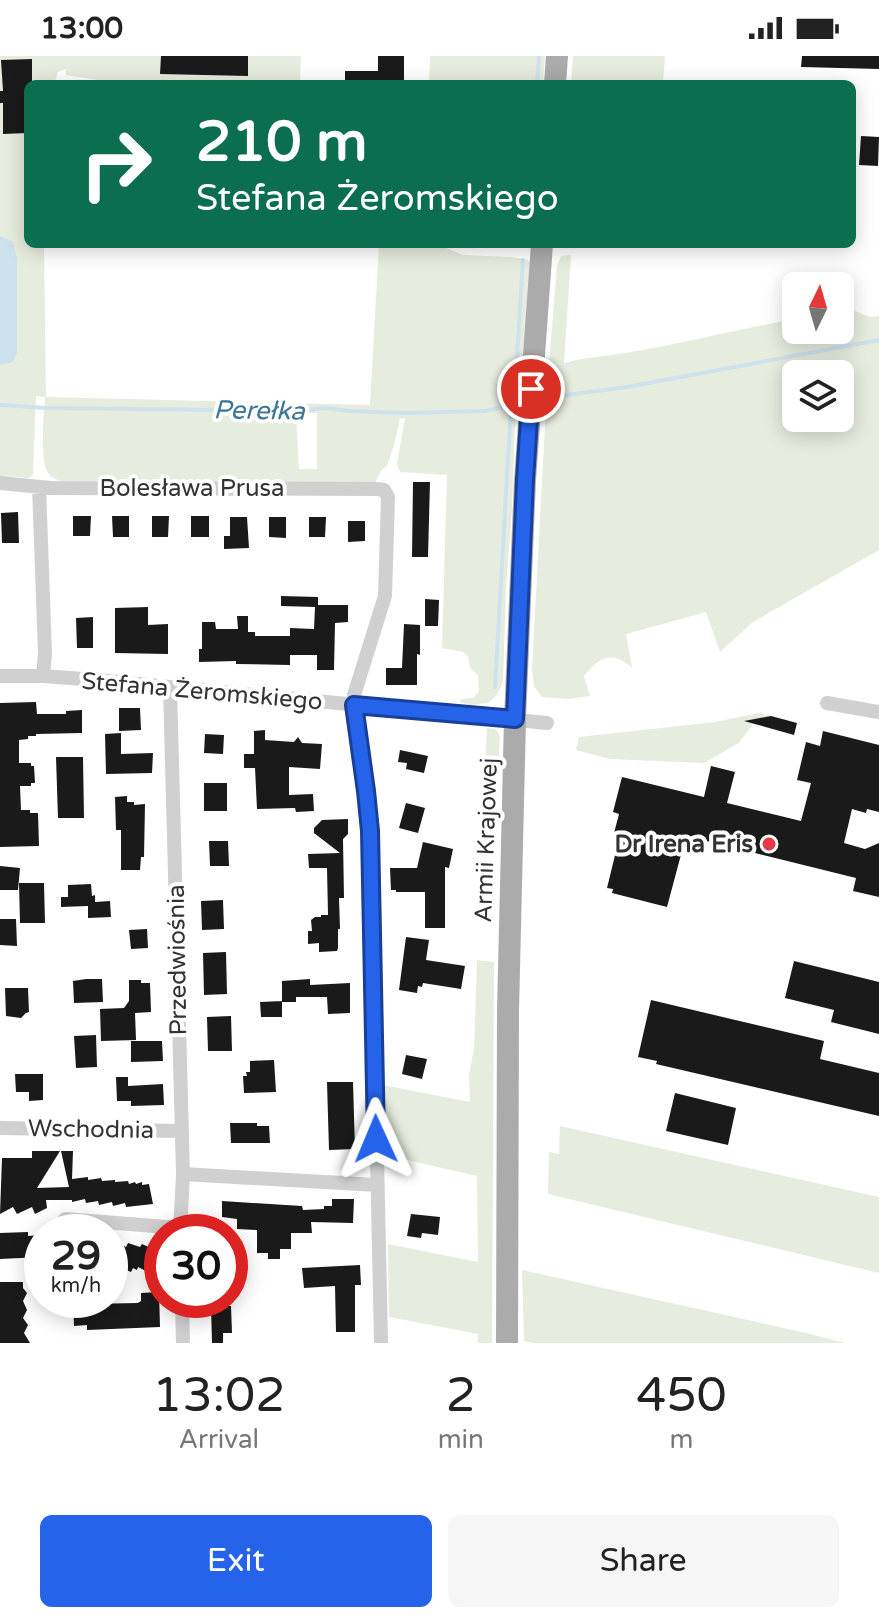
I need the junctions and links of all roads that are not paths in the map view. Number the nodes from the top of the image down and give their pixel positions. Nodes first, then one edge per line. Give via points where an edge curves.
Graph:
1 (557, 56) edge
2 (555, 80) edge
3 (542, 248) edge
4 (0, 483) edge
5 (39, 487) junction
6 (0, 676) edge
7 (43, 676) junction
8 (170, 687) junction
9 (827, 703) dead end
10 (354, 705) junction
11 (879, 712) edge
12 (515, 719) junction
13 (547, 723) dead end
14 (0, 1128) edge
15 (182, 1131) junction
16 (183, 1174) junction
17 (377, 1185) junction
18 (181, 1214) edge
19 (182, 1318) edge
20 (183, 1343) edge
21 (381, 1343) edge
22 (507, 1343) edge

1 - 2 main road
3 - 12 main road, Armii Krajowej
4 - 5 street, Bolesława Prusa
5 - 7 street
5 - 10 street, Bolesława Prusa via 384,490 385,596
6 - 7 street, Stefana Żeromskiego
7 - 8 street, Stefana Żeromskiego
8 - 10 street, Stefana Żeromskiego
8 - 15 street, Przedwiośnia
9 - 11 street
10 - 12 street, Stefana Żeromskiego
10 - 17 street via 370,831
12 - 13 street, Stefana Żeromskiego
12 - 22 main road, Armii Krajowej
14 - 15 street, Wschodnia
15 - 16 street, Przedwiośnia
16 - 17 street
16 - 18 street, Przedwiośnia
17 - 21 street
19 - 20 street

